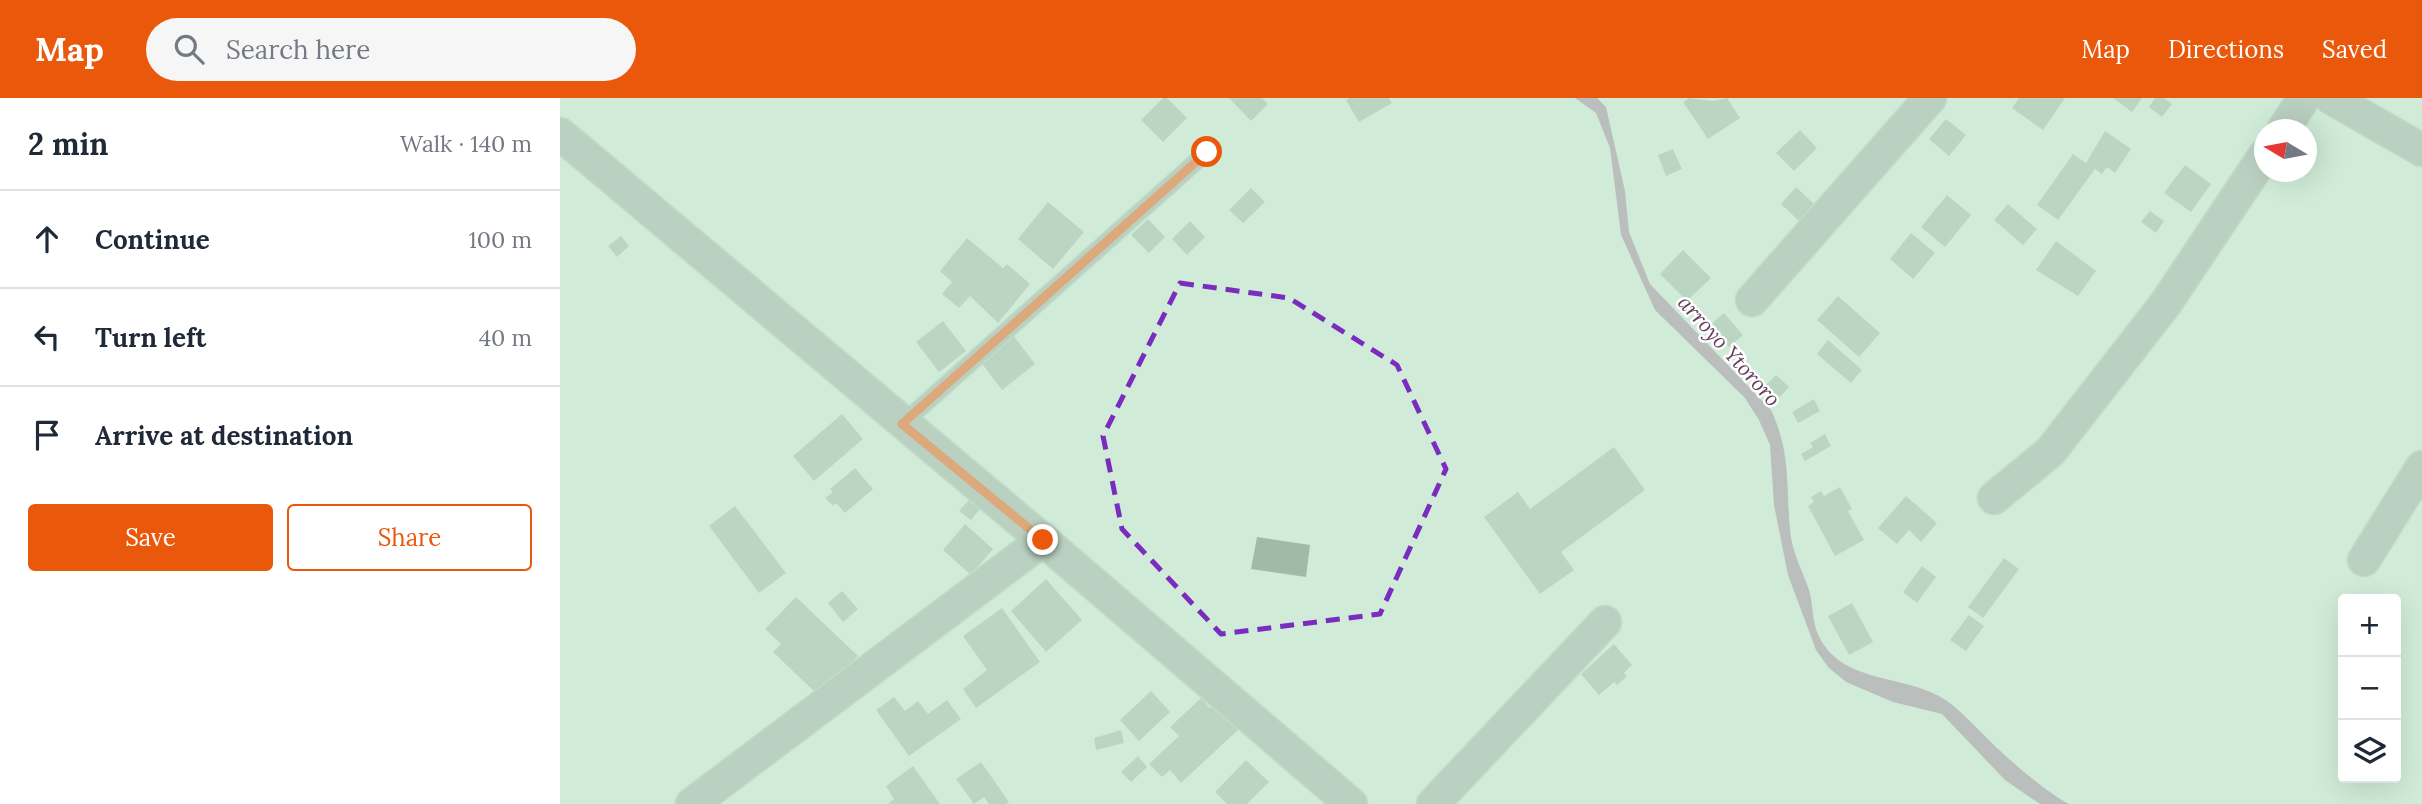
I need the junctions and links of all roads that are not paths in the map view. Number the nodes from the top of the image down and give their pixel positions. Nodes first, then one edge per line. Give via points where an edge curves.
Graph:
1 (1930, 98) edge
2 (2304, 98) edge
3 (2331, 98) edge
4 (2290, 119) edge
5 (560, 134) edge
6 (2422, 150) edge
7 (1207, 152) dead end
8 (2254, 171) edge
9 (1752, 300) dead end
10 (902, 424) junction
11 (2422, 467) edge
12 (1994, 498) dead end
13 (1043, 540) junction
14 (2364, 560) dead end
15 (1605, 622) dead end
16 (692, 804) edge
17 (1351, 804) edge
18 (1433, 804) edge

1 - 9 street
2 - 4 street
3 - 6 street
5 - 10 street
7 - 10 lane
8 - 12 street via 2166,303 2050,452
10 - 13 street
11 - 14 street
13 - 16 street
13 - 17 street
15 - 18 street

